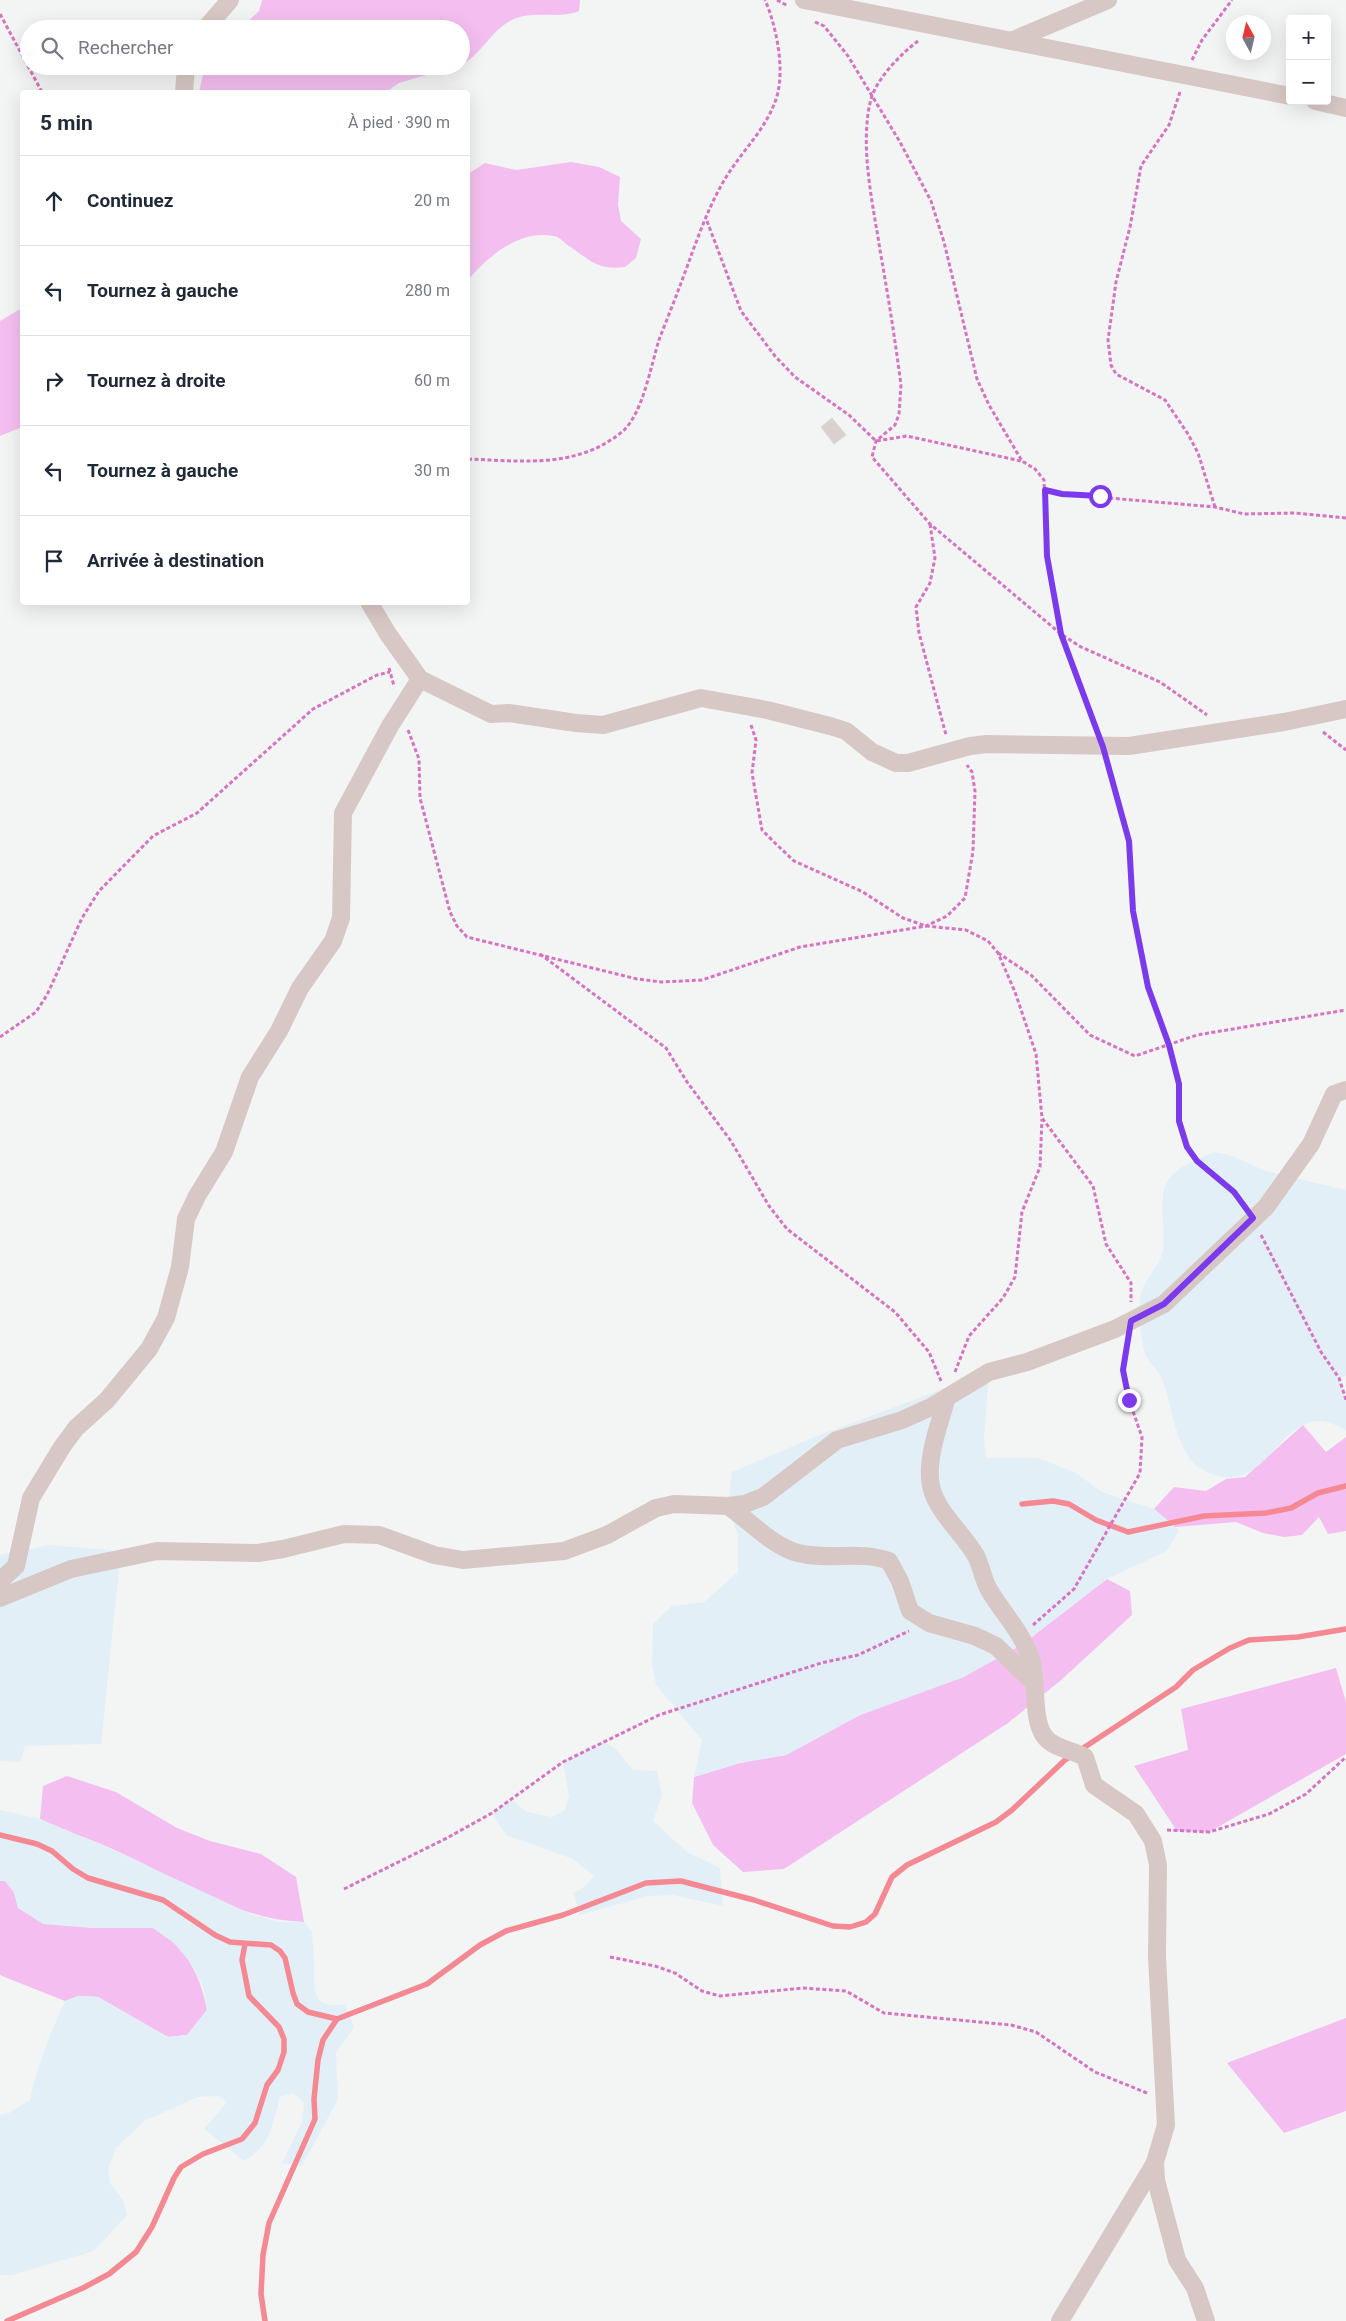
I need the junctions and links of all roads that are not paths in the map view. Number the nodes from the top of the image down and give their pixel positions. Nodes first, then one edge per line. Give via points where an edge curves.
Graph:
1 (230, 0) edge
2 (1108, 0) edge
3 (798, 4) edge
4 (213, 20) edge
5 (1011, 41) junction
6 (185, 75) edge
7 (184, 90) edge
8 (1286, 95) edge
9 (1331, 105) edge
10 (1346, 108) edge
11 (372, 605) edge
12 (420, 679) junction
13 (1346, 709) edge
14 (1346, 1090) edge
15 (947, 1398) junction
16 (728, 1506) junction
17 (0, 1581) edge
18 (0, 1598) edge
19 (1034, 1682) junction
20 (1156, 2162) junction
21 (1060, 2321) edge
22 (1206, 2321) edge

1 - 4 street
2 - 5 street
3 - 5 street
5 - 8 street
6 - 7 street
9 - 10 street
11 - 12 street
12 - 13 street via 492,714 509,713 576,723 603,725 701,698 731,703 846,732 872,752 896,763 987,744 1129,746
12 - 17 street via 343,813 341,918 333,942 300,988 280,1031 250,1078 224,1152 186,1219 180,1267 166,1318 149,1349 62,1447 31,1498 16,1566
14 - 15 street via 1334,1094 1311,1144 1266,1207 1164,1304 1115,1330 1027,1362 989,1372
15 - 16 street via 902,1420 837,1440 763,1496
15 - 19 street via 932,1456 930,1479 934,1496 976,1557 988,1587 1032,1663
16 - 18 street via 674,1504 656,1508 606,1535 564,1551 463,1560 434,1555 379,1534 344,1534 258,1553 157,1551 71,1569
16 - 19 street via 774,1542 798,1553 875,1556 889,1561 910,1611 929,1623 976,1636 996,1646
19 - 20 street via 1039,1723 1044,1736 1054,1746 1071,1749 1085,1757 1094,1784 1136,1814 1153,1841 1158,1865 1157,1957 1166,2124
20 - 21 street
20 - 22 street via 1156,2180 1177,2260 1196,2288

